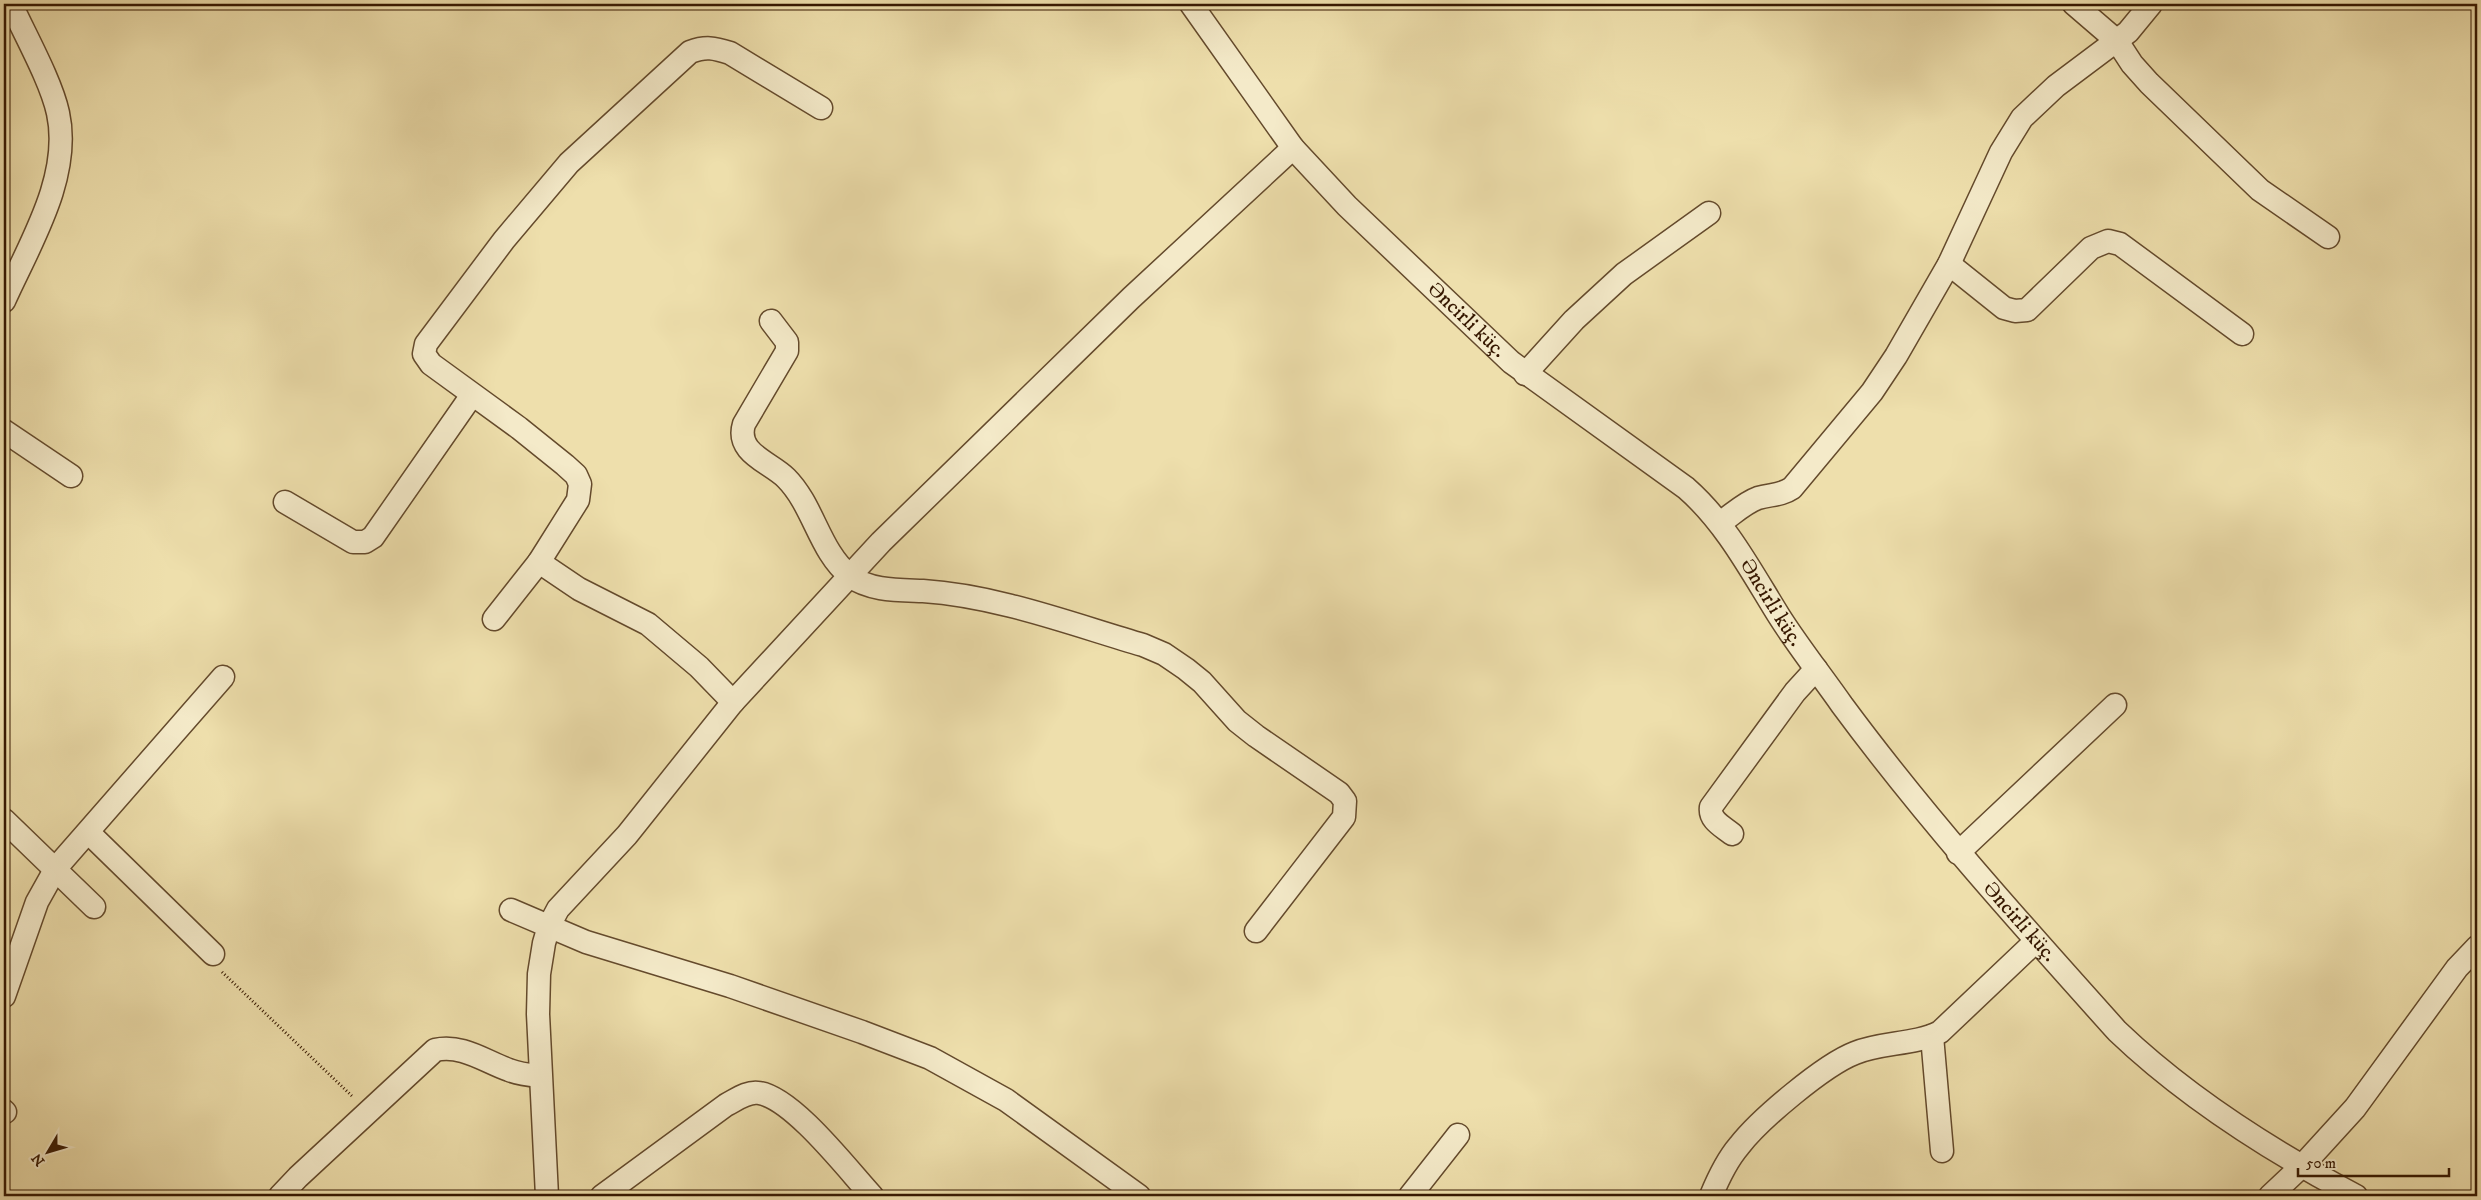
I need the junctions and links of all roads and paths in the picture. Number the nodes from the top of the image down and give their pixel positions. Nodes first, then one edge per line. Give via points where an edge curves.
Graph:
1 (12, 4) edge
2 (1191, 4) edge
3 (2074, 4) edge
4 (2151, 4) edge
5 (2117, 41) junction
6 (821, 108) dead end
7 (1293, 148) junction
8 (1709, 213) dead end
9 (2328, 236) dead end
10 (1949, 264) junction
11 (4, 301) edge
12 (771, 321) dead end
13 (2242, 334) dead end
14 (1525, 374) junction
15 (472, 394) junction
16 (4, 431) edge
17 (71, 476) dead end
18 (285, 502) dead end
19 (1720, 523) junction
20 (539, 562) junction
21 (850, 575) junction
22 (494, 619) dead end
23 (1816, 669) junction
24 (223, 677) dead end
25 (733, 702) junction
26 (2115, 705) dead end
27 (4, 820) edge
28 (89, 833) junction
29 (1732, 834) dead end
30 (1958, 853) junction
31 (56, 868) junction
32 (94, 907) dead end
33 (511, 910) dead end
34 (549, 926) junction
35 (1256, 931) dead end
36 (2036, 941) junction
37 (2477, 947) edge
38 (213, 954) joint
39 (4, 996) edge
40 (1932, 1036) junction
41 (540, 1076) junction
42 (368, 1112) junction
43 (1458, 1135) dead end
44 (1942, 1151) dead end
45 (2303, 1165) junction
46 (280, 1196) edge
47 (547, 1196) edge
48 (602, 1196) edge
49 (872, 1196) edge
50 (1138, 1196) edge
51 (1410, 1196) edge
52 (1712, 1196) edge
53 (2270, 1196) edge
54 (2356, 1196) edge

1 - 11 street via 54,100 60,146 52,190 37,231
2 - 7 street, Əncirli küç.
3 - 5 street
4 - 5 street
5 - 9 street via 2149,83 2260,190
5 - 10 street via 2056,86 2022,118 2001,152
6 - 15 street via 730,54 714,48 690,52 569,163 504,240 426,344 424,354 431,364
7 - 14 street, Əncirli küç. via 1347,206
7 - 21 street via 1078,349
8 - 14 street via 1624,274 1574,320
10 - 13 street via 2004,308 2027,310 2091,248 2108,241 2120,244
10 - 19 street via 1872,392 1792,488 1782,494 1758,498
12 - 21 street via 787,342 787,351 744,424 744,441 756,456 794,486 828,548
14 - 19 street, Əncirli küç. via 1686,488
15 - 18 street via 373,537 365,542 353,542
15 - 20 street via 565,465 580,484 578,500
16 - 17 street
19 - 23 street, Əncirli küç.
20 - 22 street
20 - 25 street via 580,589 648,624 699,667
21 - 25 street
21 - 35 street via 859,582 885,589 945,593 1007,605 1164,654 1202,682 1256,736 1339,793 1345,801 1344,817
23 - 29 street via 1794,692 1711,807 1713,819
23 - 30 street, Əncirli küç.
24 - 28 street
25 - 34 street via 627,835 567,899
26 - 30 street
27 - 31 street
28 - 31 street
28 - 38 street
30 - 36 street, Əncirli küç.
31 - 32 street
31 - 39 street via 37,902
33 - 34 street
34 - 41 street via 539,974
34 - 50 street via 586,942 730,986 930,1058 1006,1100
36 - 40 street via 1947,1028
36 - 45 street, Əncirli küç. via 2141,1054 2228,1120
37 - 45 street via 2457,968 2355,1108
38 - 42 path via 214,963 220,971
40 - 44 street
40 - 52 street via 1875,1046 1838,1062 1756,1127 1730,1159
41 - 42 street via 510,1070 458,1049 435,1050
41 - 47 street
42 - 46 street
43 - 51 street
45 - 53 street
45 - 54 street, Əncirli küç.
48 - 49 street via 726,1105 745,1095 759,1093 780,1103 809,1126

